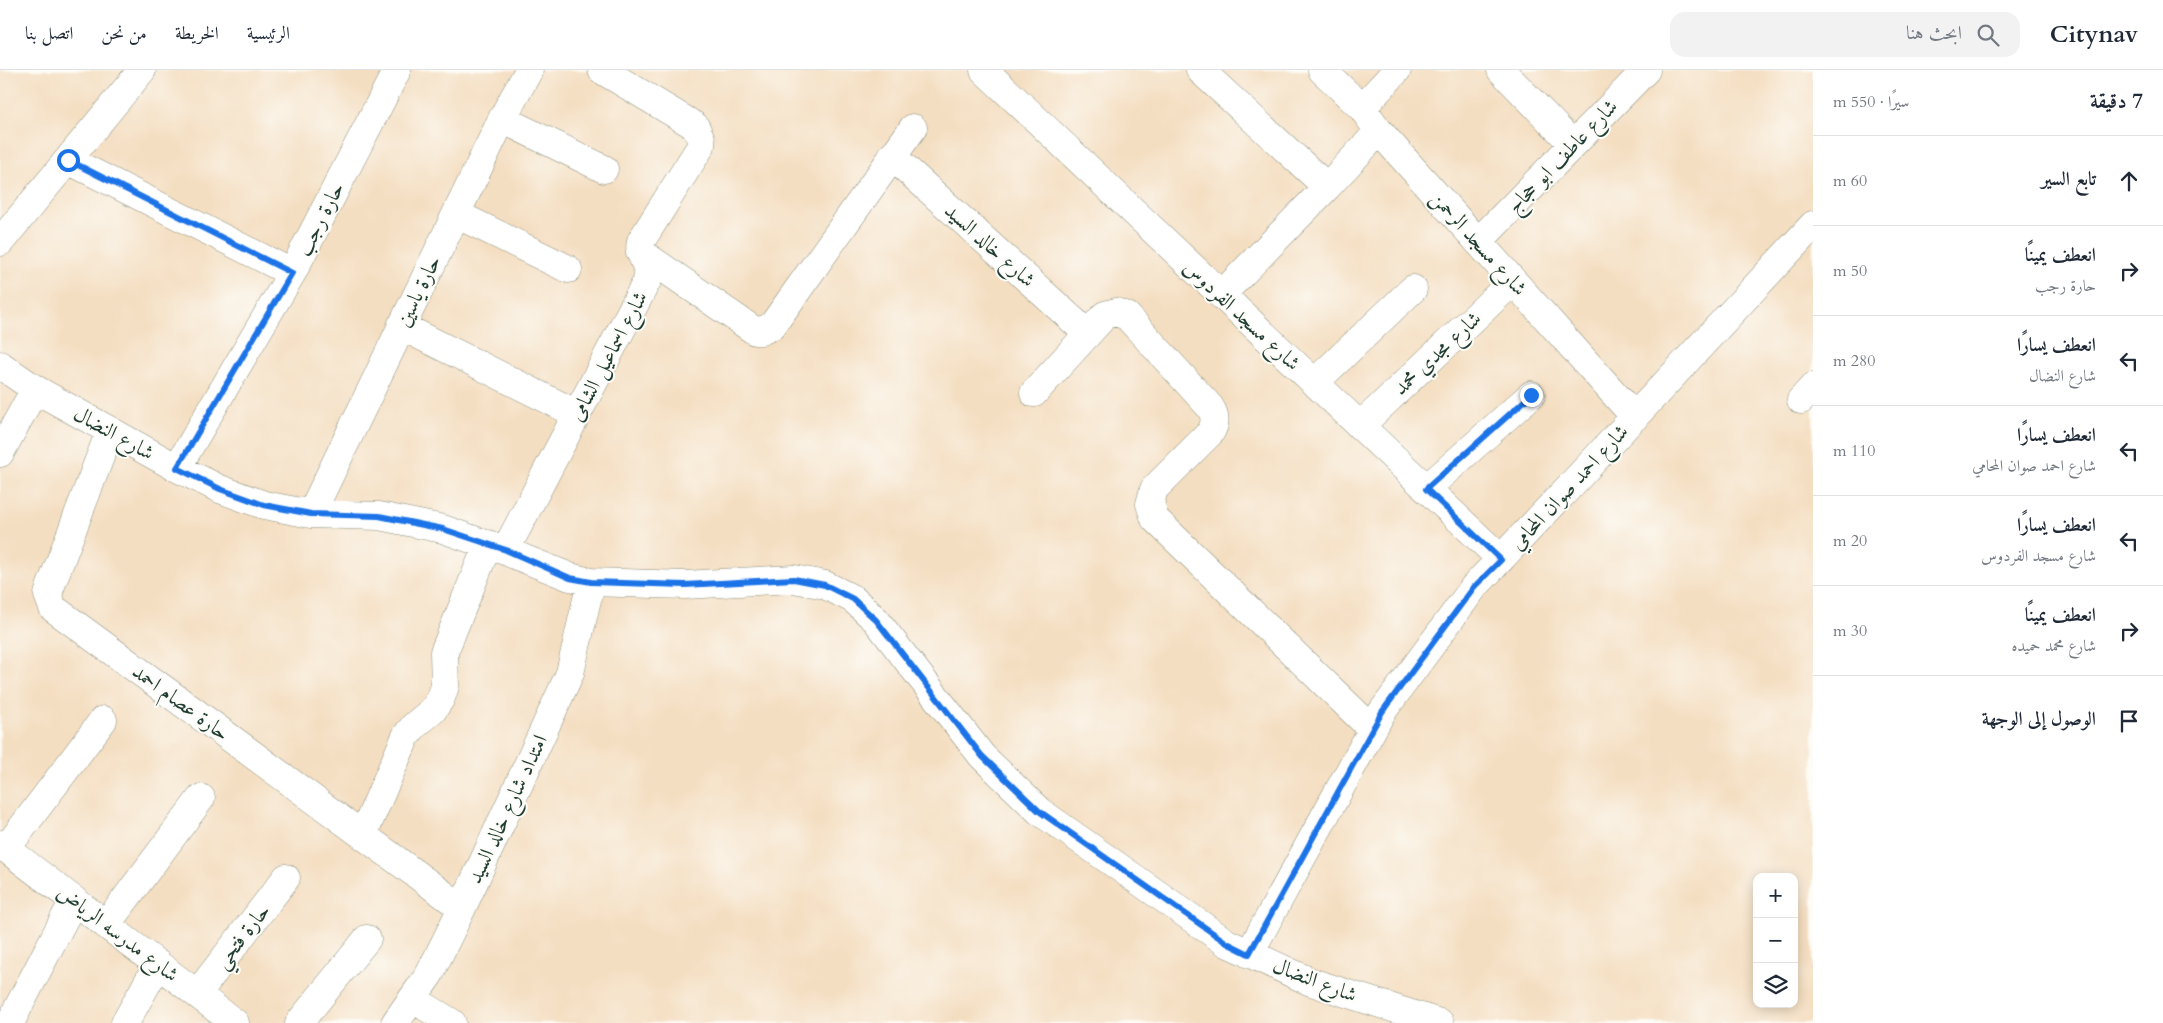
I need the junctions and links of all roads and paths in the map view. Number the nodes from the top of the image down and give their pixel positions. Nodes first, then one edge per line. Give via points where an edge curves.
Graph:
1 (142, 70) edge
2 (397, 70) edge
3 (529, 70) edge
4 (602, 70) edge
5 (984, 70) edge
6 (1200, 70) edge
7 (1322, 70) edge
8 (1398, 70) edge
9 (1501, 70) edge
10 (1646, 70) edge
11 (1362, 108) junction
12 (502, 119) junction
13 (913, 128) dead end
14 (1379, 131) junction
15 (1563, 134) dead end
16 (892, 156) junction
17 (68, 160) junction
18 (604, 168) dead end
19 (1327, 187) junction
20 (456, 214) junction
21 (1813, 225) edge
22 (0, 242) edge
23 (1478, 242) junction
24 (640, 252) junction
25 (568, 269) dead end
26 (292, 273) junction
27 (1513, 281) junction
28 (1413, 289) dead end
29 (1221, 295) junction
30 (401, 326) junction
31 (1088, 334) junction
32 (0, 365) edge
33 (1314, 382) junction
34 (35, 389) junction
35 (1034, 393) dead end
36 (1531, 395) dead end
37 (577, 414) junction
38 (1635, 417) junction
39 (1360, 426) junction
40 (110, 431) junction
41 (0, 453) edge
42 (177, 468) junction
43 (1426, 489) junction
44 (311, 514) junction
45 (497, 547) junction
46 (1501, 560) junction
47 (591, 582) junction
48 (103, 720) dead end
49 (1372, 729) junction
50 (201, 798) dead end
51 (364, 835) junction
52 (3, 846) edge
53 (286, 878) dead end
54 (74, 900) junction
55 (462, 908) junction
56 (106, 925) junction
57 (367, 939) dead end
58 (1249, 954) junction
59 (158, 964) junction
60 (197, 994) junction
61 (413, 999) junction
62 (10, 1023) edge
63 (124, 1023) edge
64 (235, 1023) edge
65 (299, 1023) edge
66 (395, 1023) edge
67 (452, 1023) edge
68 (1440, 1023) edge

1 - 17 street
2 - 26 street, حارة رجب
3 - 12 street, حارة ياسين
4 - 24 street via 695,126 701,139 699,152 642,241
5 - 29 street, شارع مسجد الفردوس
6 - 19 street
7 - 11 street, شارع مسجد الرحمن
8 - 11 street
9 - 15 street
10 - 23 street, شارع عاطف ابو حجاج
11 - 14 street, شارع مسجد الرحمن
12 - 18 street
12 - 20 street, حارة ياسين
13 - 16 street
14 - 19 street
14 - 23 street, شارع مسجد الرحمن
16 - 24 street via 767,329 754,331
16 - 31 street, شارع خالد السيد
17 - 22 street
17 - 26 street
19 - 29 street
20 - 25 street
20 - 30 street, حارة ياسين
21 - 38 street, شارع احمد صوان المحامي
23 - 27 street, شارع مسجد الرحمن
24 - 37 street, شارع اسماعيل الشامى via 648,267 648,279
26 - 42 street, حارة رجب
27 - 38 street, شارع مسجد الرحمن
27 - 39 street, شارع مجدي محمد
28 - 33 street
29 - 33 street, شارع مسجد الفردوس
30 - 37 street
30 - 44 street, حارة ياسين
31 - 35 street
31 - 49 street via 1106,315 1116,312 1127,316 1213,412 1215,423 1210,433 1154,489 1151,512
32 - 34 street, شارع النضال
33 - 39 street, شارع مسجد الفردوس
34 - 40 street, شارع النضال
34 - 41 street
36 - 43 street
37 - 45 street, شارع اسماعيل الشامى
38 - 46 street, شارع احمد صوان المحامي
39 - 43 street, شارع مسجد الفردوس
40 - 42 street, شارع النضال
40 - 51 street, حارة عصام احمد via 50,588 48,595 53,608
42 - 44 street, شارع النضال via 264,505
43 - 46 street, شارع مسجد الفردوس
44 - 45 street, شارع النضال via 379,516 443,529
45 - 47 street, شارع النضال via 570,578
45 - 51 street, شارع اسماعيل الشامى via 444,652 445,686 441,698 406,736
46 - 49 street, شارع احمد صوان المحامي via 1474,587
47 - 55 street, امتداد شارع خالد السيد via 570,673
47 - 58 street, شارع النضال via 685,585 794,579 825,585 853,599 876,620 982,756 1039,811 1227,943
48 - 52 street
49 - 58 street, شارع احمد صوان المحامي
50 - 56 street
51 - 55 street, حارة عصام احمد
52 - 54 street, شارع مدرسه الرياض
53 - 60 street, حارة فتحي
54 - 56 street, شارع مدرسه الرياض
54 - 62 street
55 - 61 street, امتداد شارع خالد السيد via 429,975
56 - 59 street, شارع مدرسه الرياض
57 - 65 street
58 - 68 street, شارع النضال via 1312,982
59 - 60 street, شارع مدرسه الرياض
59 - 63 street
60 - 64 street, شارع مدرسه الرياض
61 - 66 street, امتداد شارع خالد السيد
61 - 67 street

